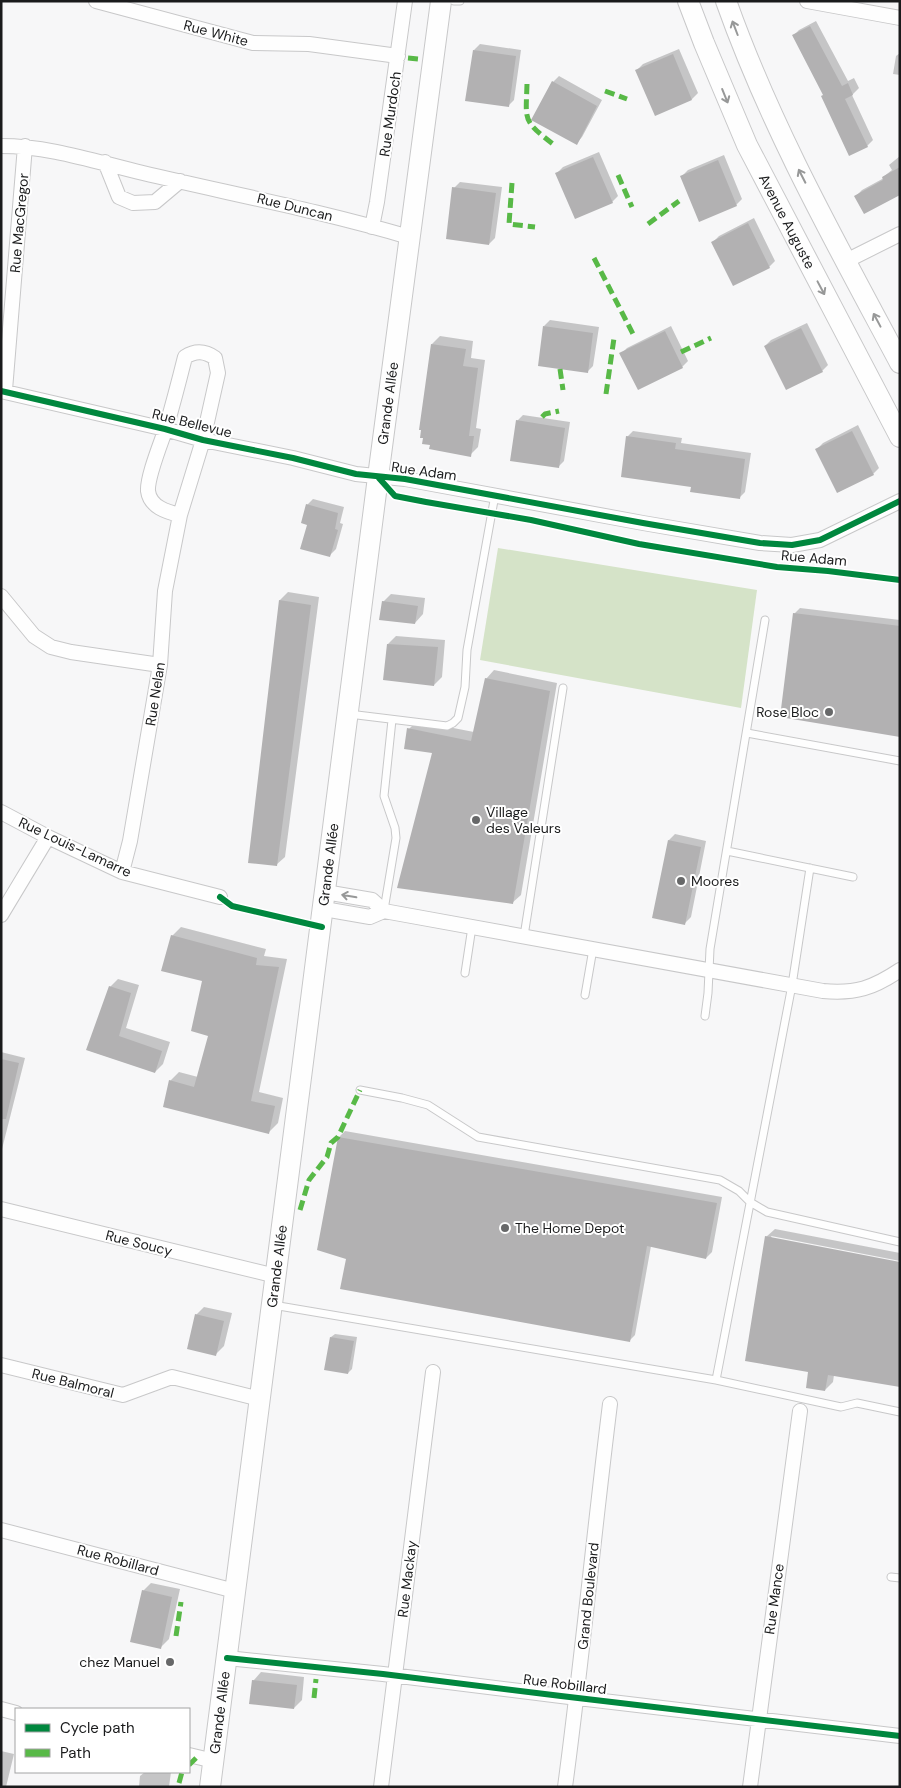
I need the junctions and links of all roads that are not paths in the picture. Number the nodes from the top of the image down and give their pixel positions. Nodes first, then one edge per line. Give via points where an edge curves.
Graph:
1 (96, 1) edge
2 (405, 1) edge
3 (441, 1) edge
4 (454, 1) edge
5 (460, 1) edge
6 (688, 1) edge
7 (726, 1) edge
8 (807, 1) edge
9 (900, 18) edge
10 (398, 56) junction
11 (1, 146) edge
12 (25, 146) junction
13 (105, 162) junction
14 (180, 180) junction
15 (372, 227) junction
16 (900, 234) edge
17 (409, 237) junction
18 (846, 261) junction
19 (900, 363) edge
20 (3, 390) edge
21 (165, 429) junction
22 (900, 437) edge
23 (203, 440) junction
24 (378, 477) junction
25 (495, 495) junction
26 (900, 501) edge
27 (180, 516) junction
28 (1, 596) edge
29 (765, 620) dead end
30 (160, 665) junction
31 (563, 688) dead end
32 (348, 714) junction
33 (392, 720) junction
34 (747, 733) junction
35 (900, 761) edge
36 (1, 812) edge
37 (48, 838) junction
38 (727, 851) junction
39 (810, 868) junction
40 (122, 872) junction
41 (853, 876) dead end
42 (220, 897) dead end
43 (325, 901) junction
44 (384, 911) junction
45 (1, 915) edge
46 (472, 927) junction
47 (524, 936) junction
48 (593, 948) junction
49 (709, 970) junction
50 (900, 970) edge
51 (466, 973) dead end
52 (792, 985) junction
53 (585, 995) dead end
54 (705, 1016) dead end
55 (360, 1090) dead end
56 (750, 1202) junction
57 (1, 1209) edge
58 (900, 1242) edge
59 (276, 1276) junction
60 (272, 1305) junction
61 (1, 1366) edge
62 (433, 1372) dead end
63 (716, 1380) junction
64 (260, 1399) junction
65 (610, 1404) dead end
66 (800, 1411) dead end
67 (900, 1412) edge
68 (1, 1530) edge
69 (891, 1577) dead end
70 (900, 1578) edge
71 (235, 1591) junction
72 (227, 1658) junction
73 (395, 1675) junction
74 (577, 1698) junction
75 (1, 1710) edge
76 (15, 1713) edge
77 (758, 1719) junction
78 (900, 1736) edge
79 (190, 1755) edge
80 (214, 1761) junction
81 (210, 1787) edge
82 (381, 1787) edge
83 (565, 1787) edge
84 (750, 1787) edge

1 - 10 street, Rue White via 253,43 309,44
2 - 10 street, Rue Murdoch
3 - 17 main road, Grande Allée
4 - 5 lane
6 -> 22 main road, Avenue Auguste via 747,144
18 -> 7 main road via 776,125
8 - 9 street
10 - 15 street, Rue Murdoch
11 - 12 street, Rue Duncan
12 - 13 street, Rue Duncan
12 - 20 street, Rue MacGregor
13 - 14 street, Rue Duncan
13 - 14 street via 119,197 133,203 155,202
14 - 15 street, Rue Duncan
15 - 17 street, Rue Duncan
16 - 18 street
17 - 24 main road, Grande Allée
19 -> 18 main road
20 - 21 street, Rue Bellevue
21 - 23 street, Rue Bellevue
21 - 23 street, Rue Nelan via 186,357 199,352 209,354 215,358 218,373
21 - 27 street, Rue Nelan via 148,491 158,507
23 - 24 street, Rue Bellevue
23 - 27 street, Rue Nelan
24 - 25 street, Rue Adam
24 - 32 main road, Grande Allée
25 - 26 street, Rue Adam via 643,523 792,546 828,537
25 - 33 lane via 458,718 447,726
27 - 30 street, Rue Nelan via 165,590
28 - 30 street via 34,636 51,647
29 - 34 lane
30 - 40 street, Rue Nelan
31 - 47 lane
32 - 33 lane
32 - 43 main road, Grande Allée
33 - 44 lane via 384,796 396,838
34 - 35 lane
34 - 38 lane
36 - 37 street, Rue Louis-Lamarre
37 - 40 street, Rue Louis-Lamarre
37 - 45 street
38 - 39 lane
38 - 49 lane
39 - 41 lane
39 - 52 lane
40 - 42 street, Rue Louis-Lamarre
43 - 44 street via 372,900
43 - 59 main road, Grande Allée
44 - 46 street
46 - 47 street
46 - 51 lane
47 - 48 street
48 - 49 street
48 - 53 lane
49 - 52 street
49 - 54 lane
50 - 52 street via 877,985 853,992
52 - 56 lane
55 - 56 lane via 428,1105 478,1137 720,1180
56 - 58 lane via 767,1212
56 - 63 lane
57 - 59 street, Rue Soucy
59 - 60 main road, Grande Allée
60 - 63 lane
60 - 64 main road, Grande Allée
61 - 64 street, Rue Balmoral via 123,1395 172,1377
62 - 73 street, Rue Mackay
63 - 67 lane via 841,1407 857,1403
64 - 71 main road, Grande Allée
65 - 74 street, Grand Boulevard
66 - 77 street, Rue Mance
68 - 71 street, Rue Robillard
69 - 70 lane
71 - 72 main road, Grande Allée
72 - 73 street, Rue Robillard
72 - 80 main road, Grande Allée
73 - 74 street, Rue Robillard
73 - 82 street, Rue Mackay
74 - 77 street, Rue Robillard
74 - 83 street, Grand Boulevard
75 - 76 street
77 - 78 street, Rue Robillard
77 - 84 street, Rue Mance
79 - 80 street
80 - 81 main road, Grande Allée

